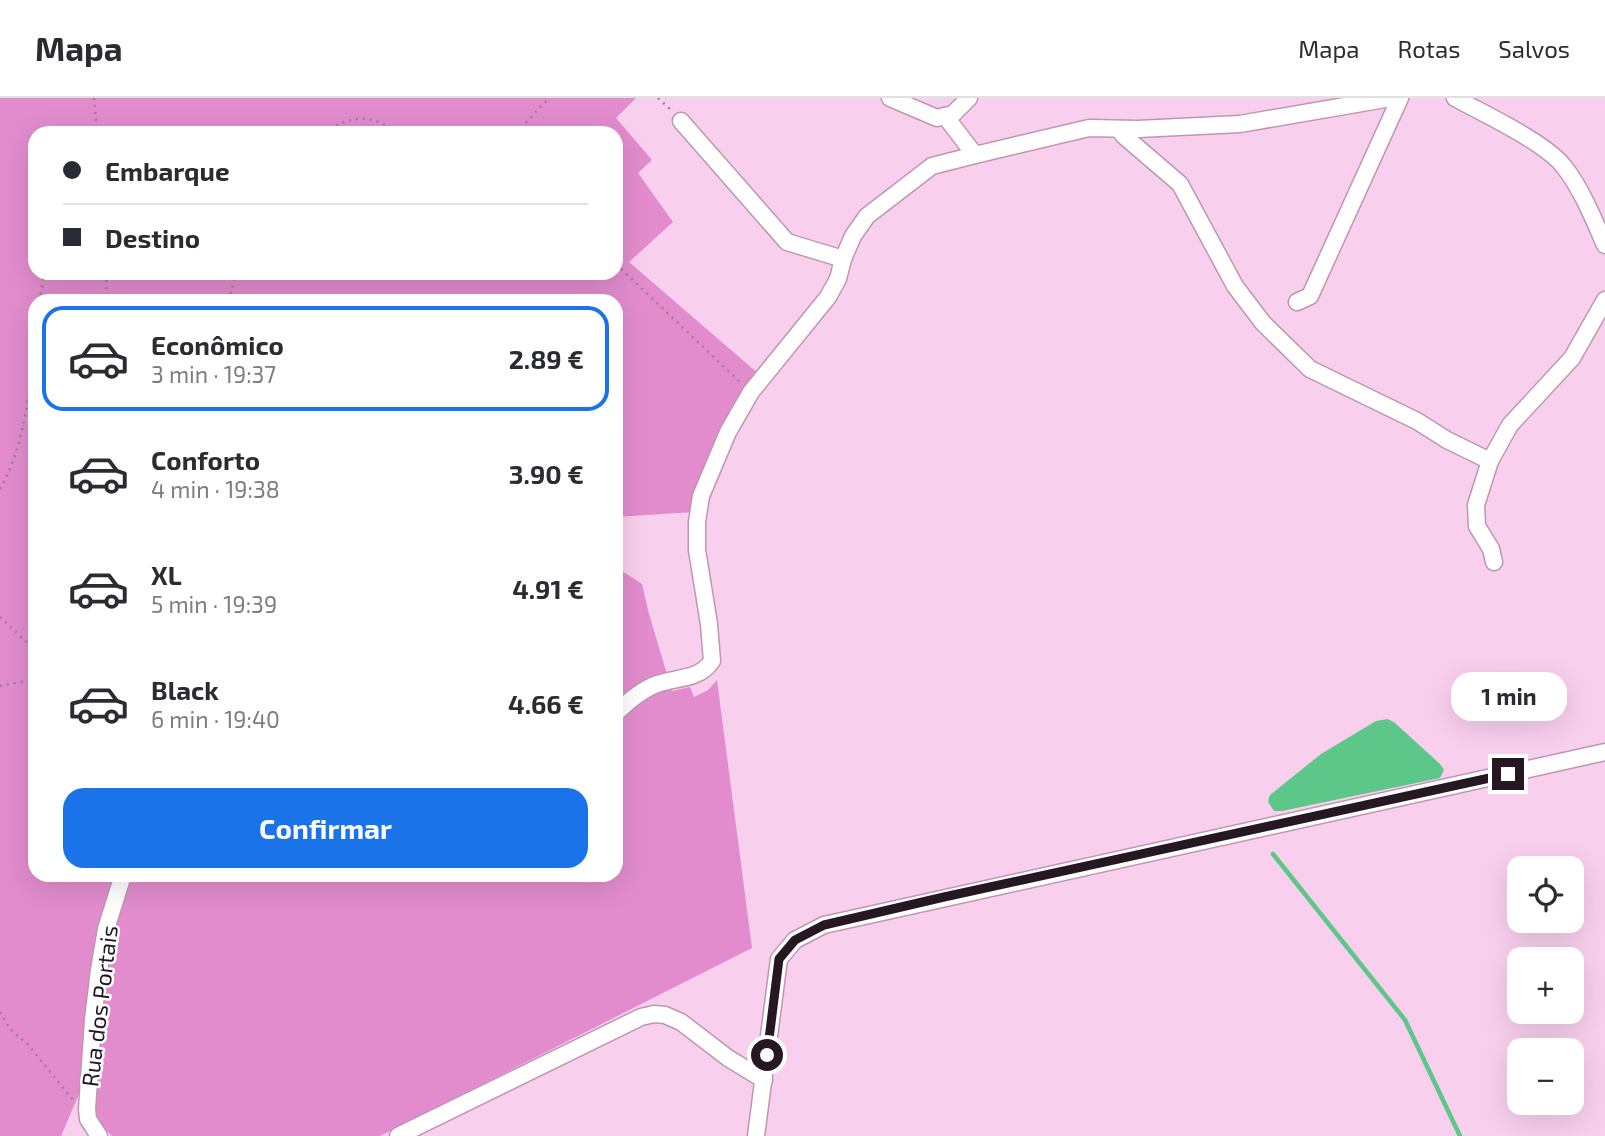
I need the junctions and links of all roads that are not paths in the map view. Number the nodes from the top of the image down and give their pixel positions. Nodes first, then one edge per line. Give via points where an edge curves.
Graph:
1 (890, 98) edge
2 (970, 98) edge
3 (1391, 98) edge
4 (1400, 98) edge
5 (1455, 98) edge
6 (946, 116) junction
7 (681, 121) dead end
8 (1119, 129) junction
9 (975, 155) junction
10 (1605, 245) edge
11 (843, 259) junction
12 (1605, 300) edge
13 (1297, 302) dead end
14 (1490, 461) junction
15 (1494, 562) dead end
16 (623, 707) edge
17 (1605, 752) edge
18 (121, 882) edge
19 (764, 1080) junction
20 (99, 1136) edge
21 (398, 1136) edge
22 (756, 1136) edge

1 - 6 street via 937,118
2 - 6 street
3 - 8 street via 1240,124
4 - 13 street via 1310,296
5 - 10 street via 1524,136 1564,166
6 - 9 street
7 - 11 street via 787,242
8 - 9 street via 1089,128
8 - 14 street via 1180,184 1235,286 1289,351 1310,369
9 - 11 street via 932,166 867,216
11 - 16 street via 828,297 751,393 728,432 701,496 697,550 712,661 694,675 646,689
12 - 14 street via 1572,358 1510,425
14 - 15 street via 1476,505 1477,526
17 - 19 street via 824,925 795,940 779,959
18 - 20 street, Rua dos Portais via 106,929 91,1045 88,1119
19 - 21 street via 681,1022 654,1014
19 - 22 street

